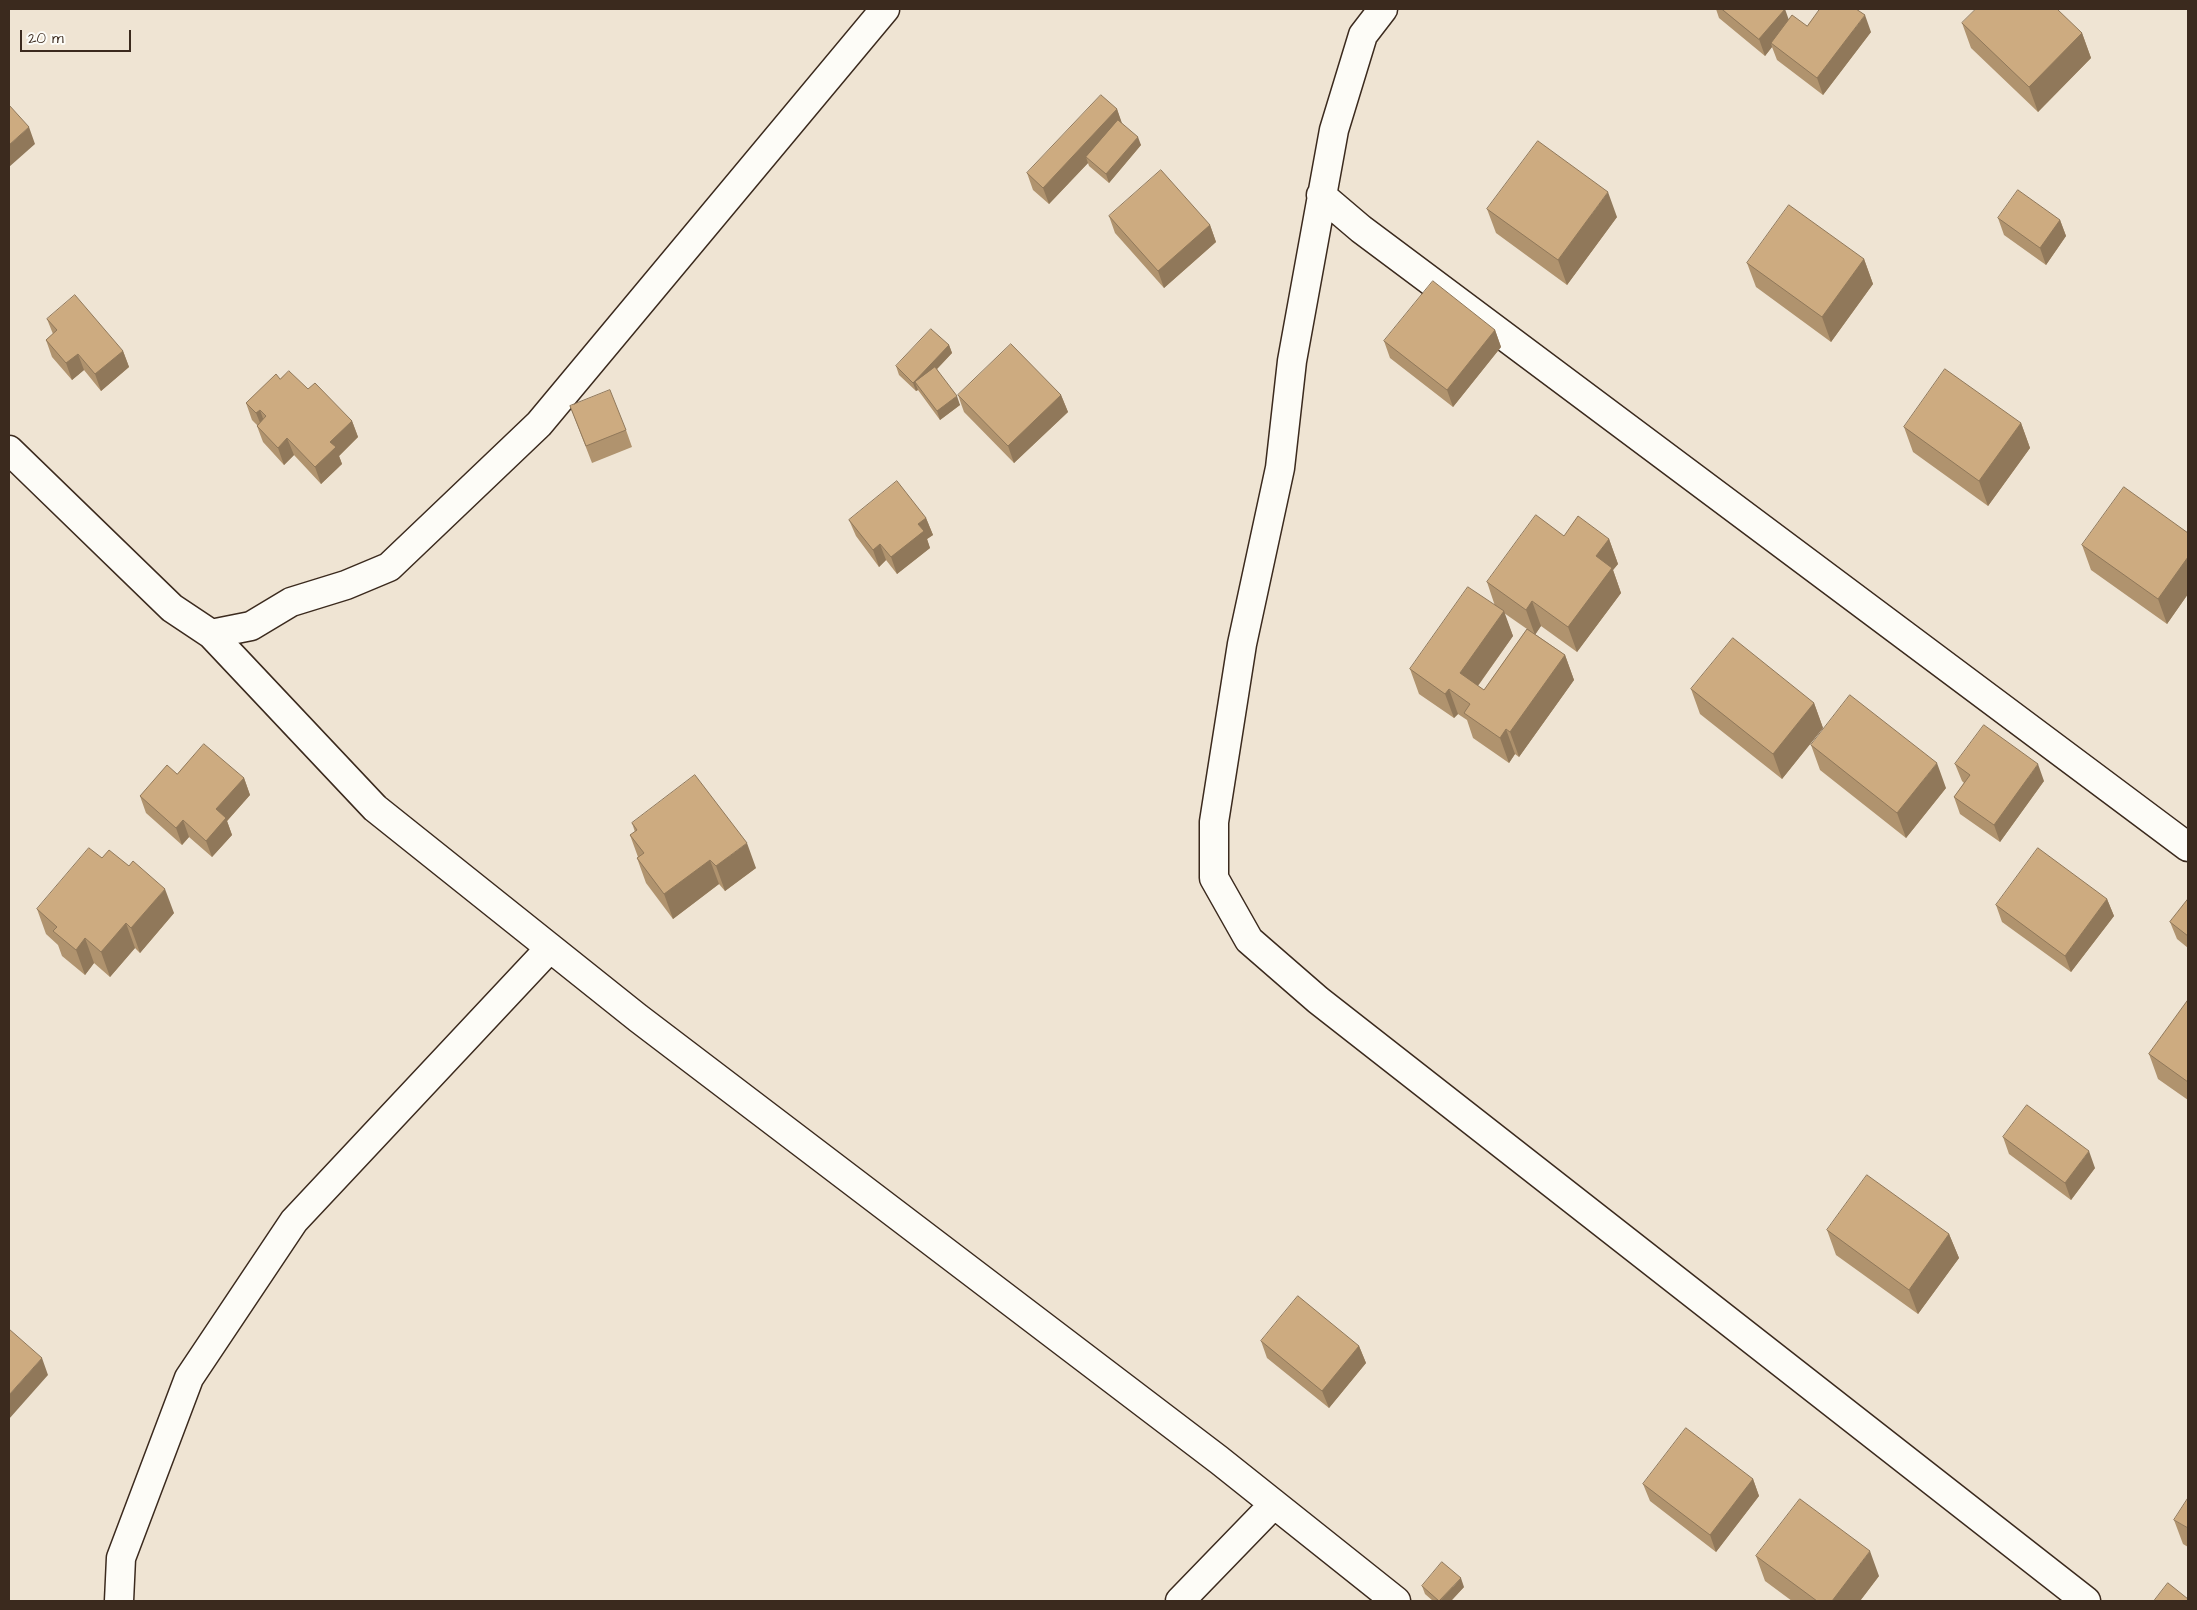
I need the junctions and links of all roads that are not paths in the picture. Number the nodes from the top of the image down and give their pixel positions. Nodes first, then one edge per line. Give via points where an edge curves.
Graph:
1 (885, 9) edge
2 (1383, 9) edge
3 (1321, 195) junction
4 (9, 450) edge
5 (210, 634) junction
6 (2188, 847) edge
7 (550, 948) junction
8 (1274, 1504) junction
9 (119, 1601) edge
10 (1180, 1601) edge
11 (1396, 1601) edge
12 (2086, 1601) edge

1 - 5 street via 539,424 389,567 291,602 250,626
2 - 3 street via 1363,35 1334,130
3 - 6 street via 1369,235
3 - 12 street via 1292,361 1280,468 1242,644 1214,822 1214,878 1249,940 1318,1000
4 - 5 street via 172,608
5 - 7 street via 375,808
7 - 8 street
7 - 9 street via 294,1221 189,1378 121,1558
8 - 10 street
8 - 11 street

